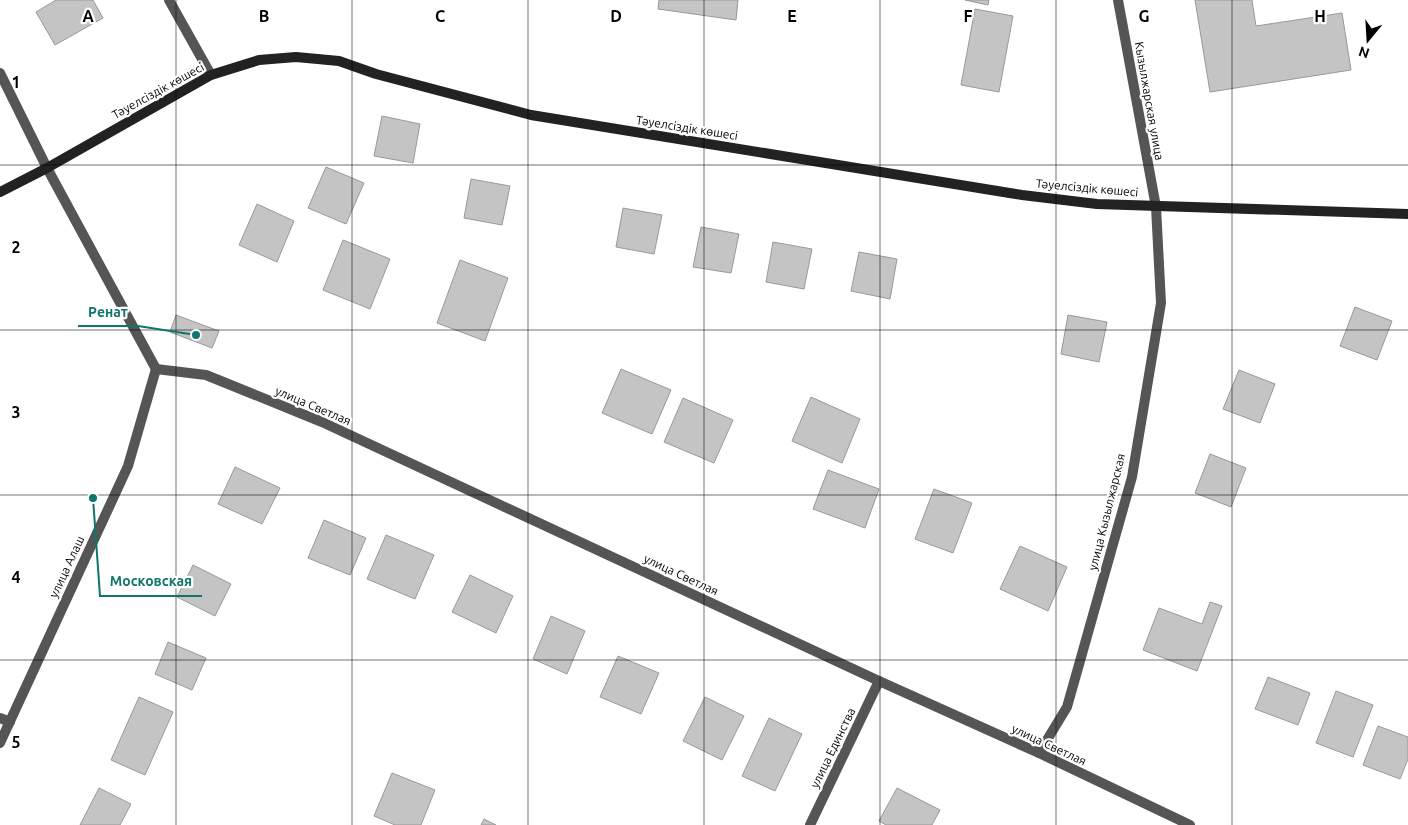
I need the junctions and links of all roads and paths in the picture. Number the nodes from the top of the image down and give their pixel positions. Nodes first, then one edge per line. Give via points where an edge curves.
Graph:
1 (169, 0) edge
2 (1118, 0) edge
3 (0, 73) edge
4 (211, 75) junction
5 (47, 168) junction
6 (0, 192) edge
7 (1156, 207) junction
8 (1408, 214) edge
9 (156, 369) junction
10 (879, 681) junction
11 (5, 720) edge
12 (0, 743) edge
13 (1039, 753) junction
14 (810, 825) edge
15 (1190, 825) edge

1 - 4 street
2 - 7 street, Кызылжарская улица
3 - 5 street
4 - 5 main road, Тәуелсіздік көшесі
4 - 7 main road, Тәуелсіздік көшесі via 259,60 296,57 339,62 531,114 1022,195
5 - 6 main road, Тәуелсіздік көшесі
5 - 9 street
7 - 8 main road, Тәуелсіздік көшесі
7 - 13 street, улица Кызылжарская via 1161,303 1132,477 1067,707
9 - 10 street, улица Светлая via 206,375 322,422
9 - 11 street, улица Алаш via 128,466
10 - 13 street, улица Светлая
10 - 14 street, улица Единства
11 - 12 street, улица Алаш
13 - 15 street, улица Светлая

